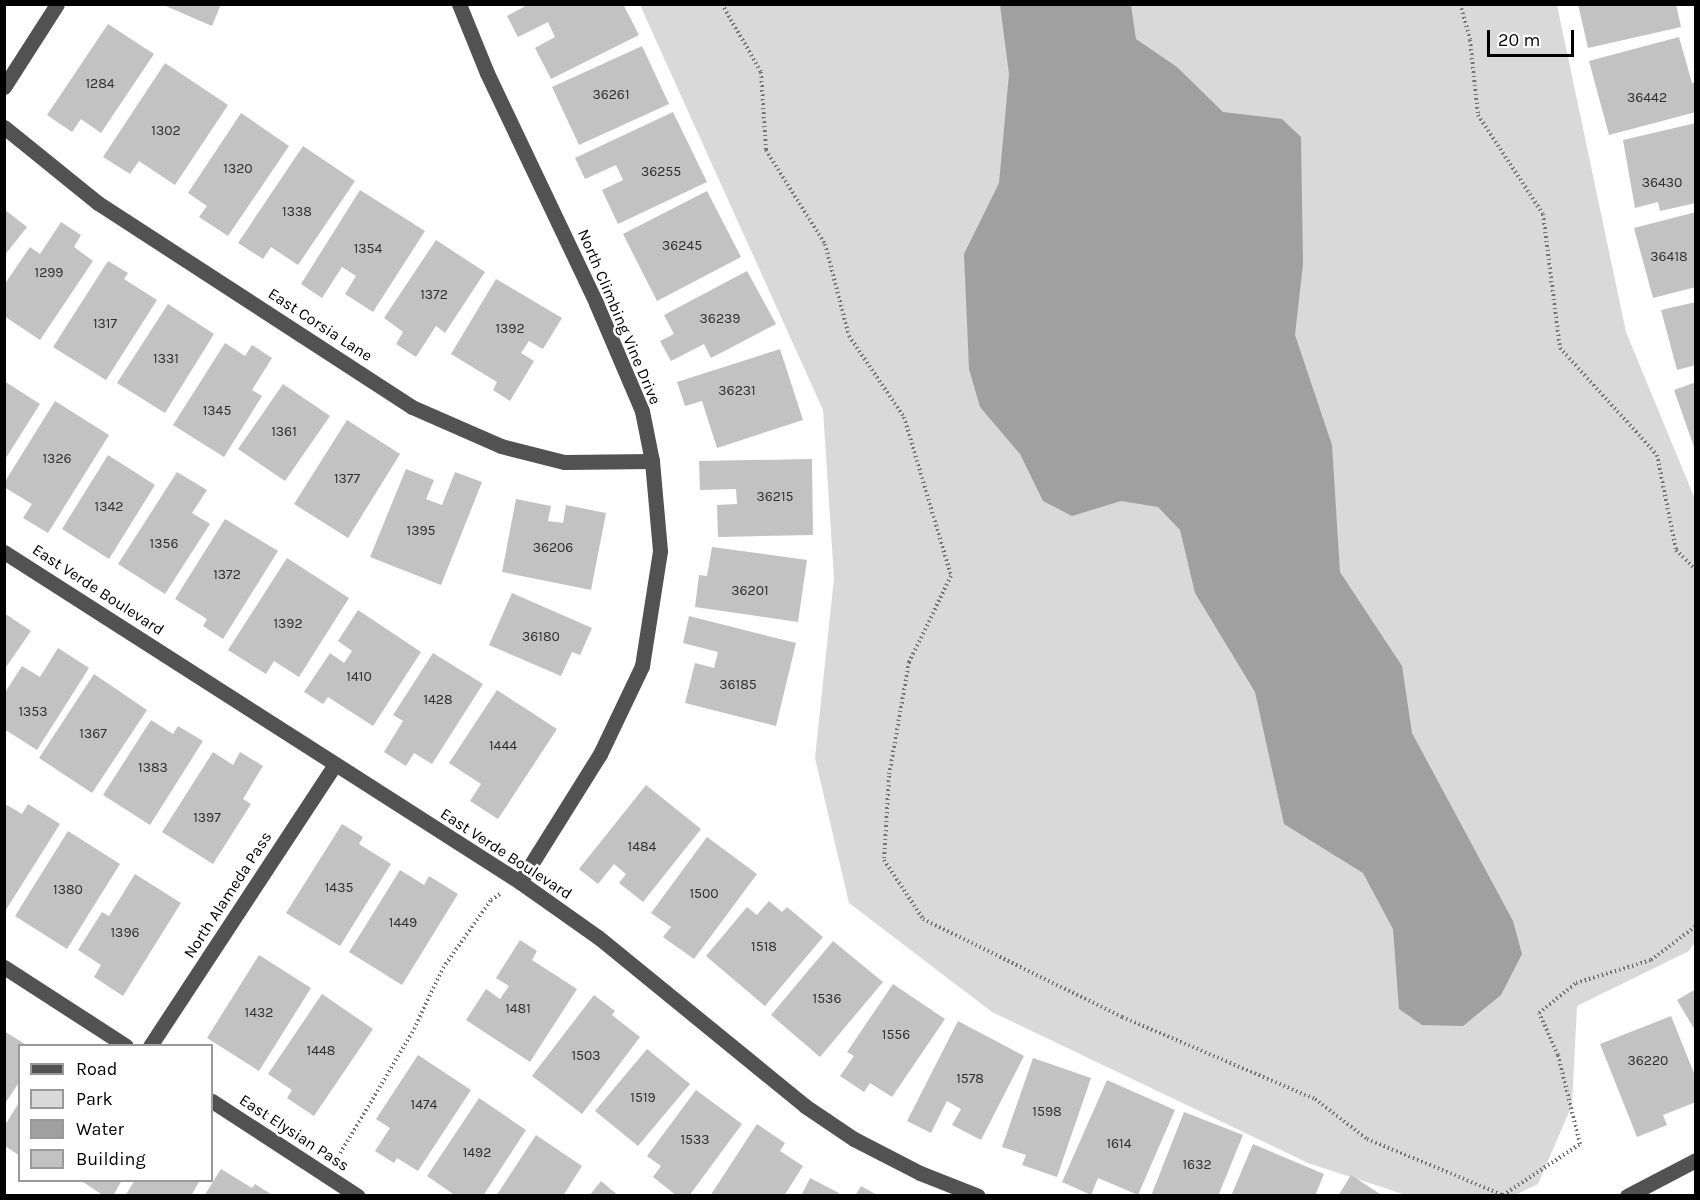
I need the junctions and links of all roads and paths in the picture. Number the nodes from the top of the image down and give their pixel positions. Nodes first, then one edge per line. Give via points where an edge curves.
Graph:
1 (57, 4) edge
2 (459, 4) edge
3 (722, 4) edge
4 (1460, 4) edge
5 (4, 87) edge
6 (4, 127) edge
7 (652, 461) junction
8 (4, 552) edge
9 (1695, 570) edge
10 (335, 764) junction
11 (520, 882) junction
12 (1695, 926) edge
13 (4, 967) edge
14 (123, 1044) edge
15 (151, 1044) edge
16 (213, 1102) edge
17 (1695, 1160) edge
18 (325, 1174) junction
19 (358, 1196) edge
20 (978, 1196) edge
21 (1627, 1196) edge

1 - 5 street
2 - 7 street, North Climbing Vine Drive via 642,411
3 - 12 path via 761,72 766,150 825,244 849,336 904,417 951,576 909,662 889,776 884,860 923,919 1122,1017 1315,1099 1367,1139 1503,1195 1580,1144 1558,1055 1539,1012 1576,983 1651,960
4 - 9 path via 1470,40 1478,115 1543,214 1560,348 1657,455 1676,550
6 - 7 street, East Corsia Lane via 98,203 412,407 501,446 564,462
7 - 11 street, North Climbing Vine Drive via 660,551 642,666 600,754
8 - 10 street, East Verde Boulevard
10 - 11 street, East Verde Boulevard
10 - 15 street, North Alameda Pass
11 - 18 path via 491,900 443,968 412,1033
11 - 20 street, East Verde Boulevard via 634,965 805,1106 854,1139 920,1173
13 - 14 street
16 - 18 street, East Elysian Pass
17 - 21 street
18 - 19 street, East Elysian Pass

